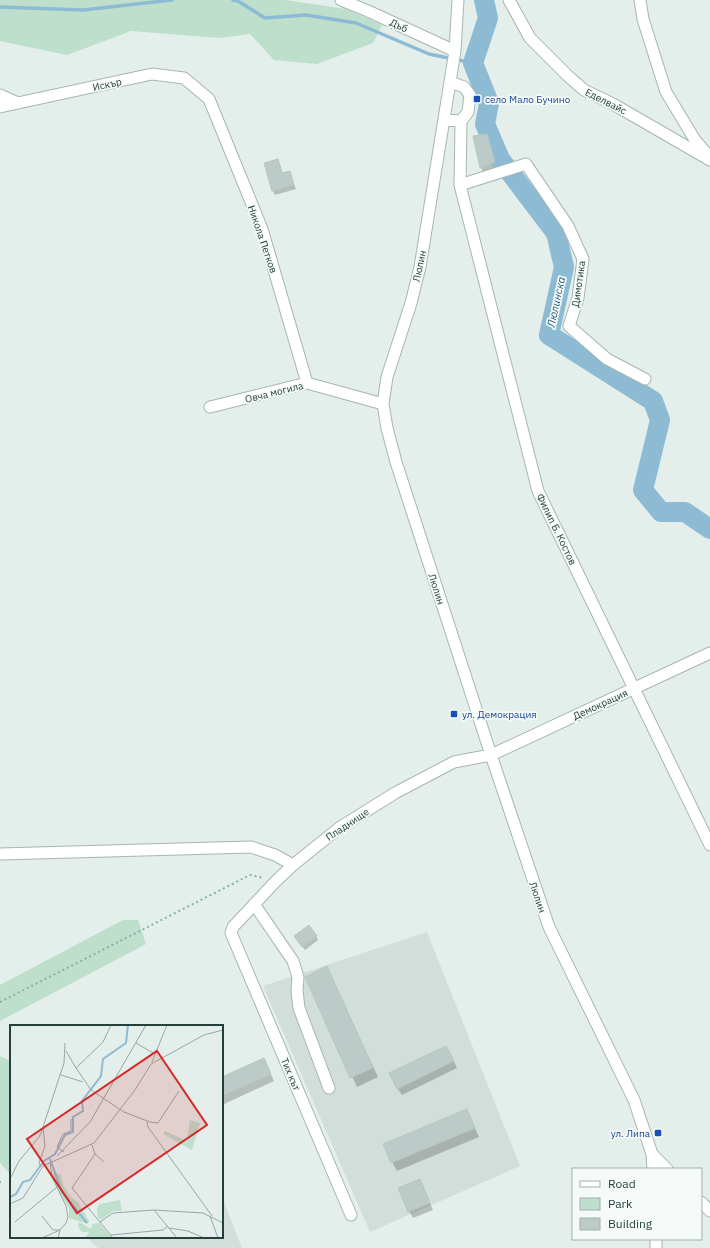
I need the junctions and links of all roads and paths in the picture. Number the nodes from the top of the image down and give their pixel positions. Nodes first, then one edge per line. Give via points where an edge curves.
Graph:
1 (341, 0) edge
2 (458, 0) edge
3 (509, 0) edge
4 (640, 0) edge
5 (455, 51) junction
6 (450, 82) junction
7 (0, 95) edge
8 (208, 99) joint
9 (18, 103) junction
10 (0, 107) edge
11 (444, 120) junction
12 (461, 121) junction
13 (710, 158) edge
14 (460, 185) junction
15 (645, 379) dead end
16 (307, 383) junction
17 (383, 404) junction
18 (210, 407) dead end
19 (710, 653) edge
20 (634, 689) junction
21 (491, 755) junction
22 (710, 845) edge
23 (0, 854) edge
24 (293, 865) junction
25 (274, 882) junction
26 (254, 904) junction
27 (230, 933) joint
28 (0, 1002) edge
29 (329, 1088) dead end
30 (652, 1154) junction
31 (653, 1168) edge
32 (666, 1168) edge
33 (0, 1181) edge
34 (0, 1186) edge
35 (702, 1203) edge
36 (710, 1211) edge
37 (351, 1215) dead end

1 - 5 street, Дъб
2 - 5 street, Люлин
3 - 13 street, Еделвайс via 530,38 584,90
4 - 13 street, Еделвайс via 643,20 666,92 695,140
5 - 6 street, Люлин
6 - 11 street, Люлин
6 - 12 street via 464,87 470,95 468,112
7 - 9 street
8 - 9 street, Искър via 184,78 152,74
8 - 16 street, Никола Петков via 262,229
9 - 10 street, Искър
11 - 12 street
11 - 17 street, Люлин via 420,267 387,376
12 - 14 street, Филип Б. Костов
14 - 15 street, Димотика via 526,164 568,226 583,259 578,298 570,326 607,359
14 - 20 street, Филип Б. Костов via 538,491
16 - 17 street, Овча могила
16 - 18 street, Овча могила
17 - 21 street, Люлин via 396,462
19 - 20 street, Демокрация
20 - 21 street, Демокрация
20 - 22 street, Филип Б. Костов
21 - 24 street, Пладнище via 454,762 395,793 339,828
21 - 30 street, Люлин via 549,928 634,1100
23 - 24 street via 251,847 275,855
24 - 25 street, Пладнище
25 - 26 street, Пладнище
25 - 28 path via 262,876 250,875
26 - 27 street, Пладнище
26 - 29 street via 293,961 298,977 299,1008
27 - 37 street, Тих кът
30 - 31 street
30 - 32 street
33 - 34 path
35 - 36 street

